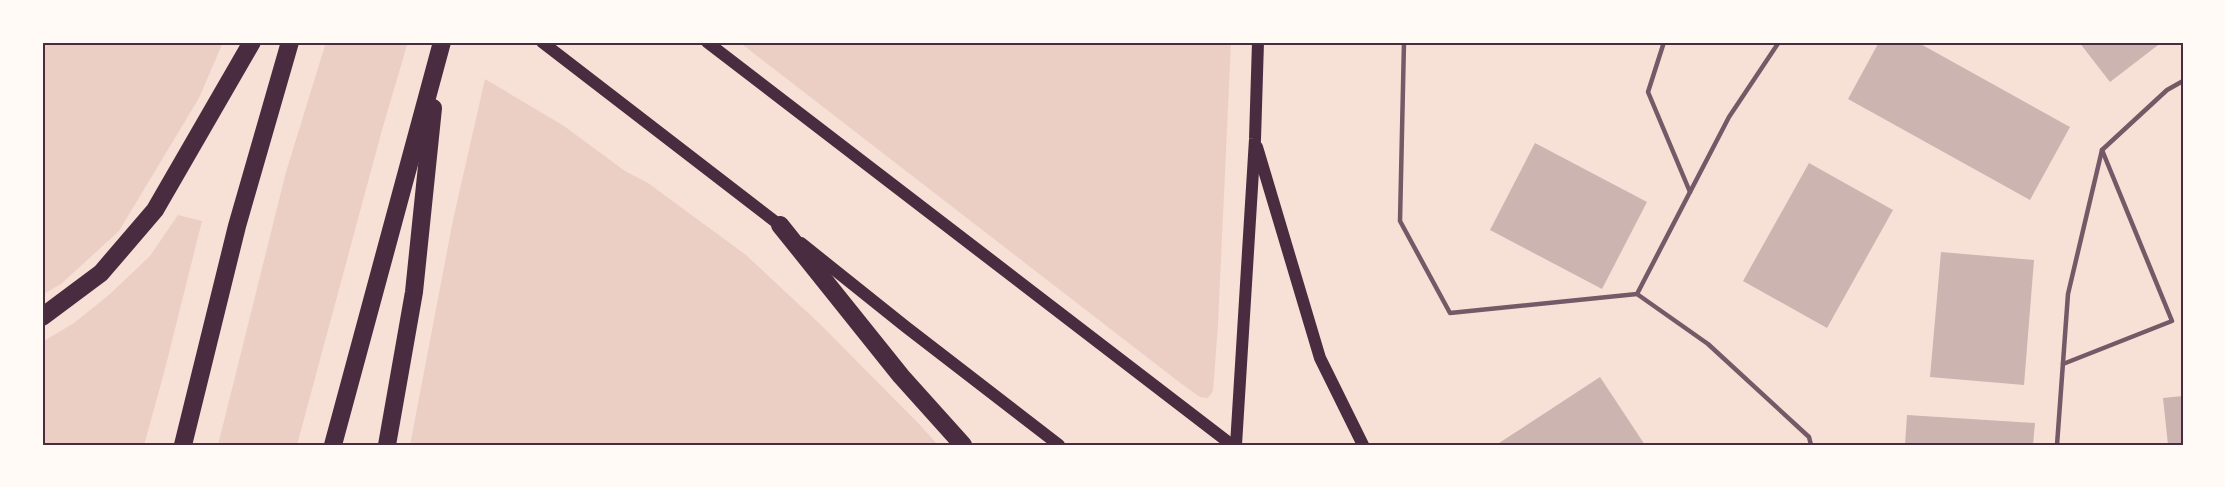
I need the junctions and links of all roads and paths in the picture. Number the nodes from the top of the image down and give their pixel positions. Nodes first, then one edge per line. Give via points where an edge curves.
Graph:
1 (252, 42) edge
2 (290, 42) edge
3 (542, 42) edge
4 (1258, 42) edge
5 (1404, 42) edge
6 (1664, 42) edge
7 (1779, 42) edge
8 (710, 44) edge
9 (440, 49) edge
10 (2183, 81) edge
11 (1255, 140) junction
12 (2102, 150) junction
13 (1690, 192) junction
14 (780, 225) junction
15 (1637, 294) junction
16 (42, 318) edge
17 (2062, 364) junction
18 (183, 445) edge
19 (333, 445) edge
20 (387, 445) edge
21 (963, 445) edge
22 (1059, 445) edge
23 (1234, 445) edge
24 (1363, 445) edge
25 (1811, 445) edge
26 (2057, 445) edge

1 - 16 highway via 155,210 101,273
2 - 18 highway via 237,226
3 - 14 main road
4 - 11 main road
5 - 15 lane via 1400,221 1450,313
6 - 13 lane via 1648,92
7 - 13 lane via 1729,117
8 - 23 main road
9 - 19 highway
9 - 20 highway via 414,292
10 - 12 lane via 2167,90
11 - 23 main road
11 - 24 main road via 1320,358
12 - 17 lane via 2068,294
12 - 17 lane via 2172,321
13 - 15 lane
14 - 21 highway via 901,376
14 - 22 main road
15 - 25 lane via 1708,344 1809,437
17 - 26 lane

